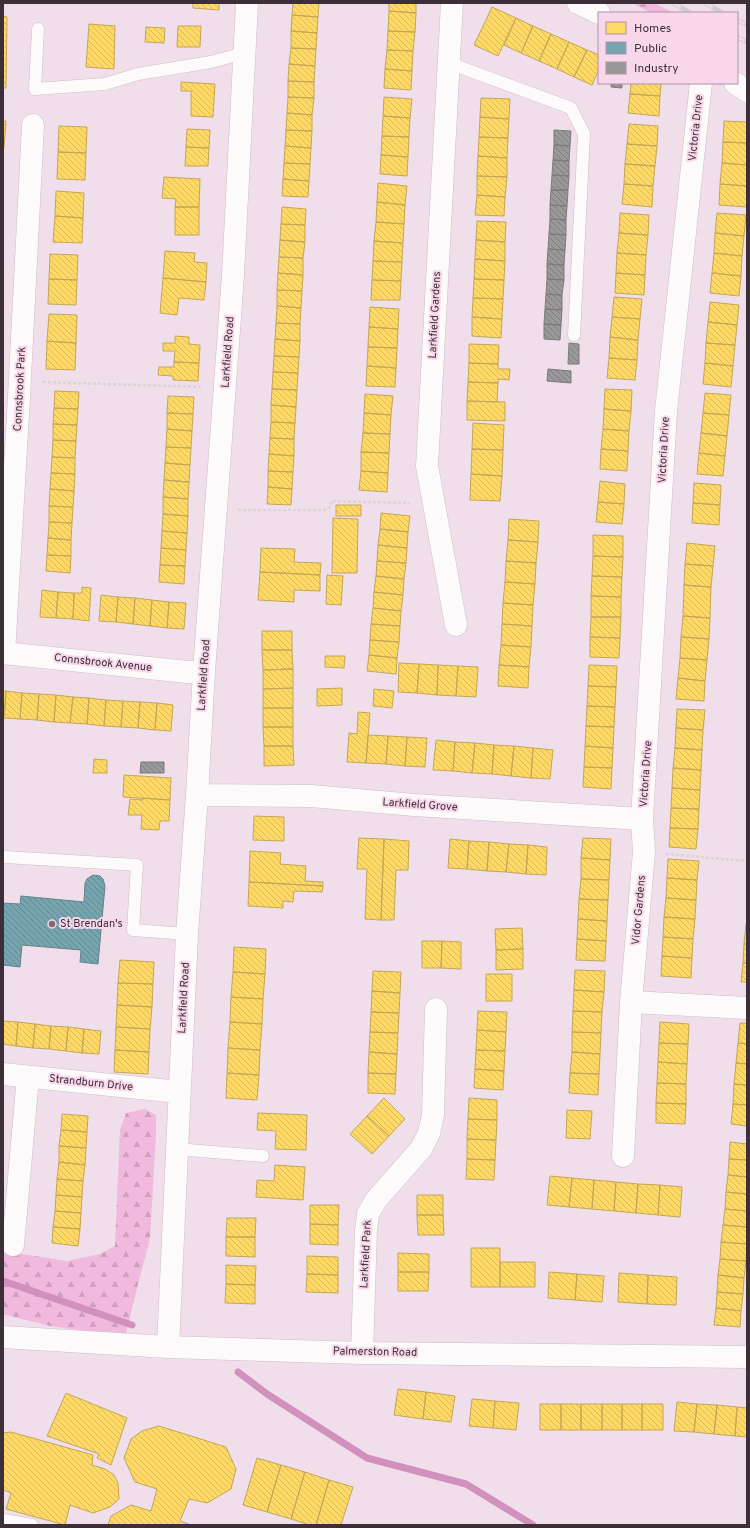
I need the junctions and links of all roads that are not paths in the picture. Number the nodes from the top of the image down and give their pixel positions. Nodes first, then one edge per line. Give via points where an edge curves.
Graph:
1 (247, 3) edge
2 (452, 3) edge
3 (578, 3) edge
4 (598, 13) edge
5 (38, 29) dead end
6 (244, 53) junction
7 (449, 63) junction
8 (701, 84) edge
9 (736, 84) edge
10 (747, 91) edge
11 (34, 125) dead end
12 (574, 335) dead end
13 (456, 625) dead end
14 (3, 653) edge
15 (204, 671) junction
16 (197, 795) junction
17 (642, 819) junction
18 (5, 857) dead end
19 (187, 934) junction
20 (632, 1002) junction
21 (747, 1008) edge
22 (436, 1009) dead end
23 (3, 1074) edge
24 (28, 1077) junction
25 (179, 1092) junction
26 (176, 1149) junction
27 (263, 1156) dead end
28 (623, 1156) dead end
29 (13, 1245) dead end
30 (3, 1337) edge
31 (168, 1347) junction
32 (362, 1352) junction
33 (747, 1357) edge
34 (3, 1520) edge
35 (32, 1525) edge

1 - 6 street, Larkfield Road
2 - 7 street, Larkfield Gardens
3 - 4 street
5 - 6 lane via 35,89 105,84 138,74 211,62
6 - 15 street, Larkfield Road via 233,275
7 - 12 lane via 571,108 584,134
7 - 13 street, Larkfield Gardens via 427,466
8 - 17 street, Victoria Drive via 666,411
9 - 10 street
11 - 14 street, Connsbrook Park
14 - 15 street, Connsbrook Avenue via 188,672
15 - 16 street, Larkfield Road
16 - 17 street, Larkfield Grove via 311,796
16 - 19 street, Larkfield Road
17 - 20 street, Vidor Gardens via 644,852
18 - 19 lane via 137,865 133,930
19 - 25 street, Larkfield Road
20 - 21 street
20 - 28 street, Vidor Gardens
22 - 32 street, Larkfield Park via 433,1115 429,1133 421,1149 376,1200 368,1214
23 - 24 street, Strandburn Drive
24 - 25 street, Strandburn Drive
24 - 29 street
25 - 26 street, Larkfield Road
26 - 27 lane
26 - 31 street, Larkfield Road
30 - 31 street, Palmerston Road
31 - 32 street, Palmerston Road
32 - 33 street, Palmerston Road
34 - 35 lane

